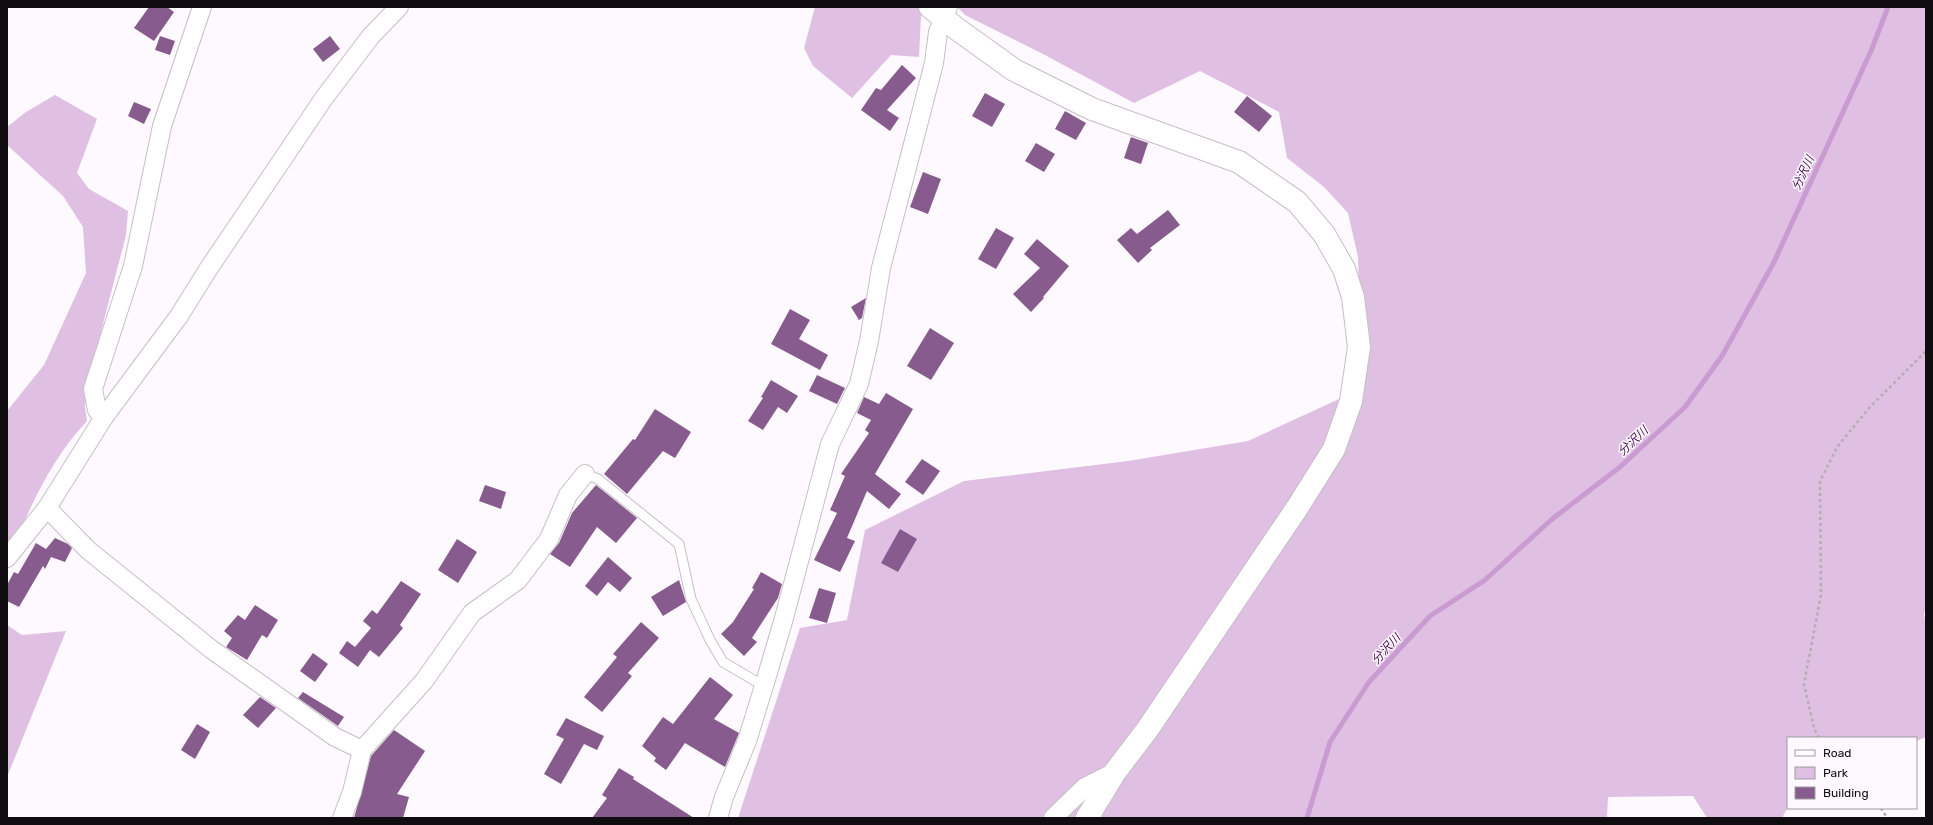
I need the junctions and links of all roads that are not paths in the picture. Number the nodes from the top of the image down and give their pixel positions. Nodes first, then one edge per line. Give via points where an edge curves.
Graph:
1 (202, 7) edge
2 (399, 7) edge
3 (941, 11) edge
4 (104, 417) junction
5 (585, 474) joint
6 (47, 508) junction
7 (7, 558) edge
8 (764, 686) junction
9 (362, 750) junction
10 (1115, 772) junction
11 (342, 818) edge
12 (718, 818) edge
13 (1053, 818) edge
14 (1086, 818) edge

1 - 4 street via 162,126 133,266 94,389 97,410
2 - 4 street via 371,36 324,98 179,316
3 - 8 street via 934,63 881,268 859,384 830,444
3 - 10 street via 1014,70 1085,105 1238,162 1297,202 1320,229 1344,268 1353,297 1359,347 1352,401 1334,449 1165,704
4 - 6 street
5 - 8 lane via 598,479 679,544 691,599 723,662
5 - 9 street via 568,495 549,539 518,580 472,613 424,681
6 - 7 street
6 - 9 street via 88,550 211,649 335,738
8 - 12 street via 747,741
9 - 11 street via 352,792
10 - 13 street via 1085,787
10 - 14 street

